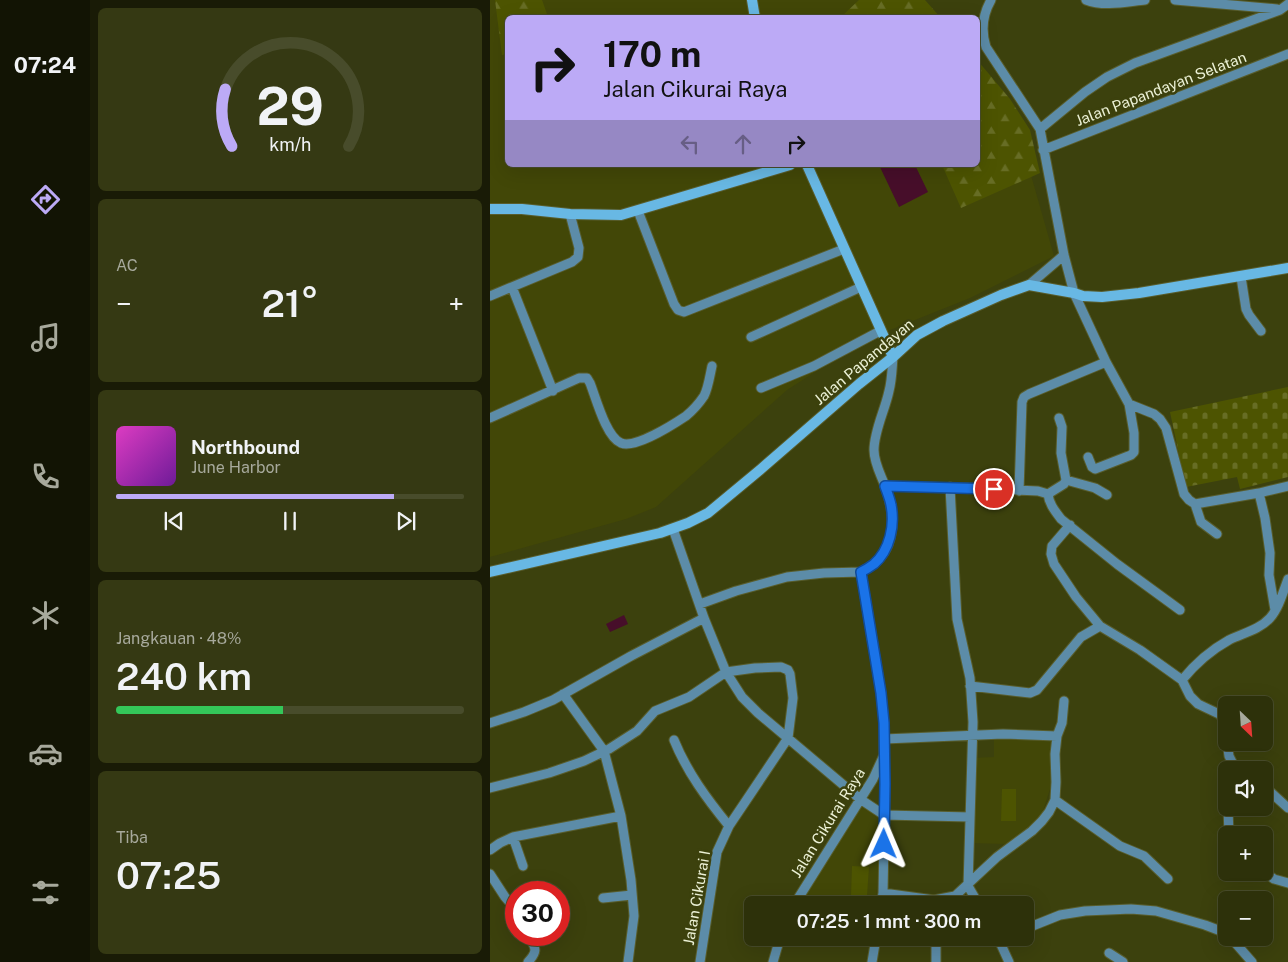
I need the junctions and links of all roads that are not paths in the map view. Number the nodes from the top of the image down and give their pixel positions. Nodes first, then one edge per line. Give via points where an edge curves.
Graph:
1 (752, 0) edge
2 (991, 0) edge
3 (1086, 0) edge
4 (1145, 0) edge
5 (1176, 0) edge
6 (1288, 4) edge
7 (1280, 10) junction
8 (754, 15) edge
9 (1288, 54) edge
10 (1040, 129) junction
11 (1043, 150) junction
12 (783, 167) edge
13 (807, 167) edge
14 (490, 209) edge
15 (638, 211) junction
16 (570, 214) junction
17 (844, 249) junction
18 (1064, 255) junction
19 (1288, 268) edge
20 (1241, 277) junction
21 (1029, 285) junction
22 (512, 287) junction
23 (861, 287) junction
24 (1074, 292) junction
25 (490, 296) edge
26 (880, 331) junction
27 (1261, 331) dead end
28 (751, 336) dead end
29 (893, 357) junction
30 (1106, 362) junction
31 (712, 366) dead end
32 (761, 388) dead end
33 (553, 390) junction
34 (1129, 404) junction
35 (490, 418) edge
36 (1059, 418) dead end
37 (1088, 457) dead end
38 (1066, 480) junction
39 (885, 486) junction
40 (1288, 486) edge
41 (950, 488) junction
42 (1019, 491) junction
43 (1259, 493) junction
44 (1048, 494) junction
45 (1107, 496) dead end
46 (1195, 504) junction
47 (1070, 525) junction
48 (673, 529) junction
49 (1217, 534) dead end
50 (490, 572) edge
51 (861, 572) junction
52 (1288, 579) edge
53 (700, 604) junction
54 (1180, 610) dead end
55 (1275, 610) junction
56 (704, 618) junction
57 (1100, 626) junction
58 (726, 672) junction
59 (1182, 680) junction
60 (970, 686) junction
61 (563, 694) junction
62 (1064, 701) dead end
63 (1218, 714) edge
64 (490, 723) edge
65 (972, 735) junction
66 (1057, 736) junction
67 (788, 738) junction
68 (884, 739) junction
69 (674, 740) dead end
70 (604, 751) junction
71 (884, 755) junction
72 (490, 788) edge
73 (1273, 796) edge
74 (860, 799) junction
75 (1055, 800) junction
76 (1288, 808) edge
77 (884, 815) junction
78 (620, 816) junction
79 (970, 817) junction
80 (728, 826) junction
81 (513, 837) junction
82 (490, 850) edge
83 (524, 866) dead end
84 (490, 874) edge
85 (1273, 878) edge
86 (1168, 879) dead end
87 (1288, 883) edge
88 (968, 886) junction
89 (883, 893) junction
90 (632, 896) junction
91 (800, 896) edge
92 (882, 896) edge
93 (900, 896) edge
94 (955, 896) edge
95 (974, 896) edge
96 (505, 898) edge
97 (603, 898) dead end
98 (1034, 926) edge
99 (1218, 929) edge
100 (534, 946) edge
101 (778, 946) edge
102 (875, 946) edge
103 (936, 946) edge
104 (1002, 946) edge
105 (1238, 946) edge
106 (1109, 953) dead end
107 (528, 962) edge
108 (628, 962) edge
109 (700, 962) edge
110 (773, 962) edge
111 (872, 962) edge
112 (936, 962) edge
113 (1009, 962) edge
114 (1123, 962) edge
115 (1252, 962) edge

1 - 8 main road
2 - 10 street via 983,26 986,47
3 - 4 street via 1094,3
5 - 7 street
6 - 7 street
7 - 10 street via 1134,63 1085,92
9 - 11 street, Jalan Papandayan Selatan
10 - 11 street
11 - 18 street
12 - 15 main road
13 - 17 main road
14 - 16 main road
15 - 16 main road via 621,215
15 - 17 street via 674,304 684,312
16 - 22 street via 579,248 578,257
17 - 23 main road
18 - 21 street
18 - 24 street
19 - 20 main road
20 - 24 main road via 1102,297
20 - 27 street via 1247,312
21 - 24 main road
21 - 29 main road, Jalan Papandayan via 917,335
22 - 25 street
22 - 33 street
23 - 26 main road
23 - 28 street
24 - 30 street
26 - 29 main road
26 - 32 street via 814,366
29 - 39 street via 890,389 875,437 874,453
29 - 48 main road, Jalan Papandayan via 708,513
30 - 34 street
30 - 42 street via 1024,397
31 - 33 street via 705,395 688,415 651,437 628,444 621,443 608,431 587,378 579,378
33 - 35 street
34 - 37 street via 1134,452 1094,469
34 - 46 street via 1154,414 1166,428 1184,494
36 - 38 street
38 - 44 street
38 - 45 street via 1095,488
39 - 41 street
39 - 51 street via 891,504 891,533 886,549 874,564
40 - 43 street
41 - 42 street
41 - 60 street via 956,619
42 - 44 street
43 - 46 street
43 - 55 street via 1270,553 1269,575
44 - 47 street via 1054,510
46 - 49 street via 1201,522
47 - 54 street
47 - 57 street via 1052,546 1051,554 1076,597
48 - 50 main road, Jalan Papandayan
48 - 53 street
51 - 53 street via 787,577
51 - 68 street, Jalan Cikurai Raya via 881,693
52 - 55 street
53 - 56 street
55 - 59 street via 1264,623 1211,651
56 - 58 street
56 - 61 street
57 - 59 street
57 - 60 street via 1081,637 1037,690 1030,693
58 - 67 street via 742,697
58 - 67 street via 755,668 788,670 792,698
58 - 70 street via 689,697 655,712 637,731
59 - 63 street via 1198,704
60 - 65 street
61 - 64 street
61 - 70 street
62 - 66 street
65 - 66 street
65 - 68 street
65 - 79 street
66 - 75 street
67 - 74 street
67 - 80 street, Jalan Cikurai I
68 - 71 street, Jalan Cikurai Raya
69 - 80 street via 686,767
70 - 72 street via 549,773
70 - 78 street
71 - 74 street, Jalan Cikurai Raya
71 - 77 street, Jalan Cikurai Raya
73 - 76 street
74 - 77 street
74 - 91 street, Jalan Cikurai Raya
75 - 86 street via 1120,846 1144,856
75 - 88 street via 1032,831 997,857
77 - 79 street
77 - 89 street, Jalan Cikurai Raya
78 - 81 street
78 - 90 street
79 - 88 street
80 - 109 street, Jalan Cikurai I via 717,852
81 - 82 street
81 - 83 street
84 - 96 street
85 - 87 street
88 - 94 street
88 - 95 street
89 - 92 street, Jalan Cikurai Raya
89 - 93 street
90 - 97 street
90 - 108 street via 634,916
98 - 99 street via 1060,915 1130,909 1156,910
100 - 107 street via 535,952
101 - 110 street
102 - 111 street
103 - 112 street
104 - 113 street
105 - 115 street
106 - 114 street

